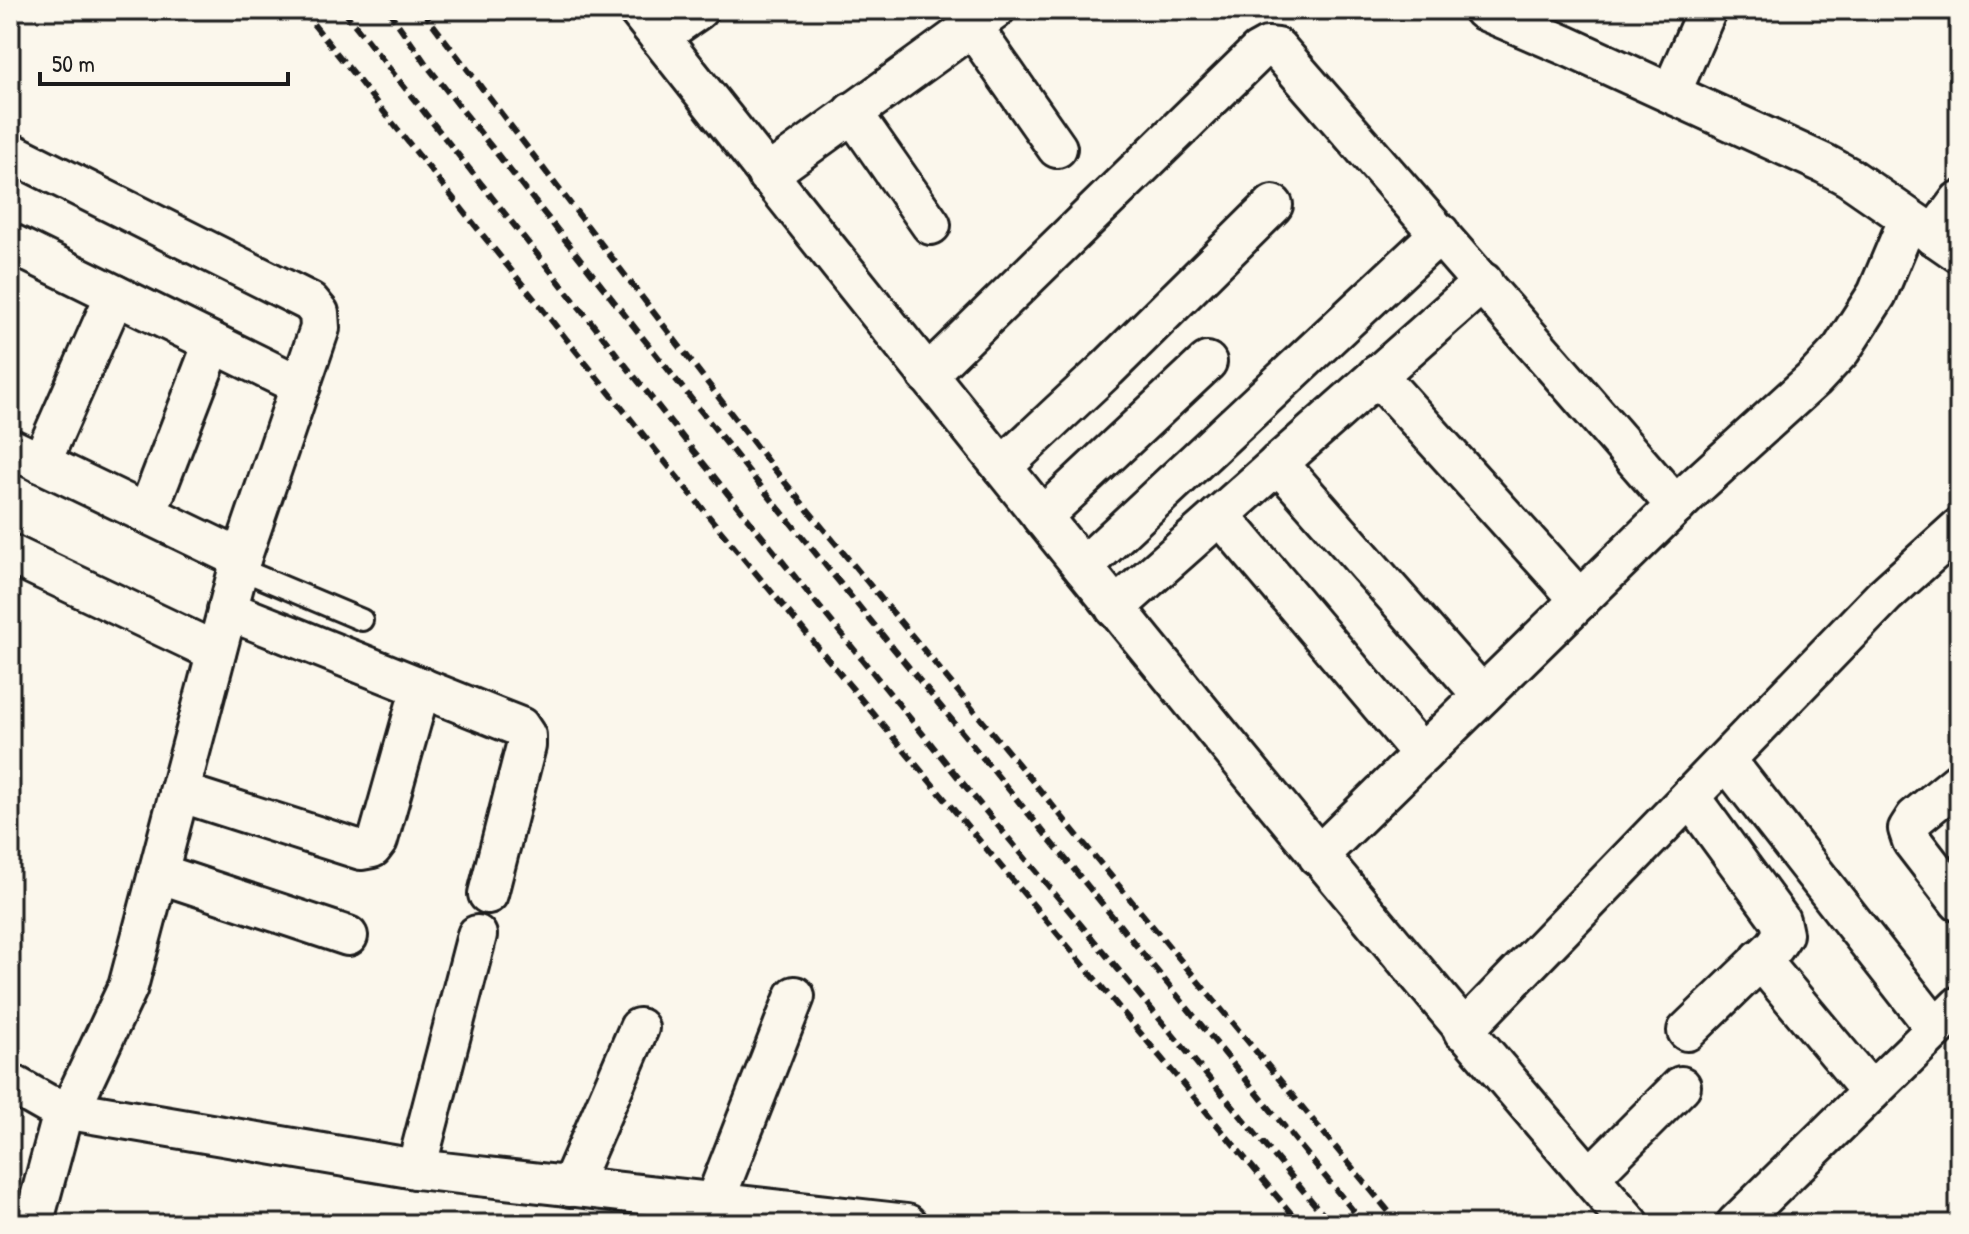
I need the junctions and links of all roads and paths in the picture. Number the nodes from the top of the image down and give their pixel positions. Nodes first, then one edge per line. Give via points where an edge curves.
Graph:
1 (698, 10) edge
2 (1483, 10) edge
3 (1707, 10) edge
4 (983, 18) edge
5 (649, 23) edge
6 (1671, 93) junction
7 (852, 112) junction
8 (1057, 148) dead end
9 (10, 152) edge
10 (767, 175) junction
11 (1959, 201) edge
12 (1273, 205) dead end
13 (931, 225) dead end
14 (1440, 233) junction
15 (1933, 236) edge
16 (10, 243) edge
17 (1483, 282) junction
18 (115, 295) junction
19 (213, 343) junction
20 (1207, 362) dead end
21 (927, 375) junction
22 (1377, 375) junction
23 (301, 386) junction
24 (26, 455) edge
25 (1278, 463) junction
26 (1002, 467) junction
27 (1676, 506) junction
28 (147, 514) junction
29 (1220, 515) junction
30 (1042, 517) junction
31 (1959, 528) edge
32 (10, 554) edge
33 (240, 564) junction
34 (1083, 567) junction
35 (1580, 600) junction
36 (1115, 608) junction
37 (227, 610) junction
38 (362, 620) dead end
39 (216, 652) junction
40 (421, 687) junction
41 (1482, 695) junction
42 (1422, 754) junction
43 (1726, 760) junction
44 (1959, 782) edge
45 (179, 792) junction
46 (1690, 797) junction
47 (1318, 856) junction
48 (158, 873) junction
49 (488, 894) dead end
50 (1959, 902) edge
51 (477, 935) dead end
52 (348, 936) dead end
53 (1760, 959) junction
54 (795, 996) dead end
55 (1947, 1017) edge
56 (639, 1028) dead end
57 (1463, 1031) junction
58 (1687, 1031) dead end
59 (10, 1083) edge
60 (1681, 1086) dead end
61 (1871, 1092) junction
62 (67, 1110) junction
63 (416, 1169) junction
64 (1590, 1177) junction
65 (570, 1187) junction
66 (714, 1203) junction
67 (888, 1223) edge
68 (33, 1224) edge
69 (1630, 1224) edge
70 (1736, 1224) edge

1 - 5 street
2 - 6 street
3 - 6 street
4 - 7 street
4 - 8 street
5 - 10 street
6 - 15 street via 1837,170
7 - 10 street
7 - 13 street
9 - 23 street via 310,302 319,313 320,328
10 - 21 street
11 - 15 street
12 - 26 street
14 - 17 street
14 - 21 street via 1277,48 1267,47
14 - 34 street
15 - 27 street via 1877,294 1841,350 1814,379
16 - 18 street
17 - 22 street
17 - 27 street
18 - 19 street
18 - 24 street
19 - 23 street
19 - 28 street
20 - 30 street
21 - 26 street
22 - 25 street
22 - 35 street
23 - 33 street
24 - 28 street
25 - 29 street
25 - 41 street
26 - 30 street
27 - 35 street
28 - 33 street
29 - 36 street
29 - 42 street
30 - 34 street
31 - 43 street via 1885,595
32 - 39 street
33 - 37 street
33 - 38 lane
34 - 36 street
35 - 41 street
36 - 47 street
37 - 39 street
37 - 40 street
39 - 45 street
40 - 45 street via 372,848 361,850
40 - 49 street via 520,727 526,736
41 - 42 street
42 - 47 street
43 - 46 street
43 - 55 street
44 - 50 street via 1908,829
45 - 48 street
46 - 53 street via 1780,920 1783,934
46 - 57 street
47 - 57 street
48 - 52 street
48 - 62 street via 123,1000
51 - 63 street
53 - 58 street
53 - 61 street
54 - 66 street
55 - 61 street
56 - 65 street
57 - 64 street
59 - 62 street
60 - 64 street
61 - 70 street
62 - 63 street
62 - 68 street
63 - 65 street
64 - 69 street
65 - 66 street
66 - 67 street

